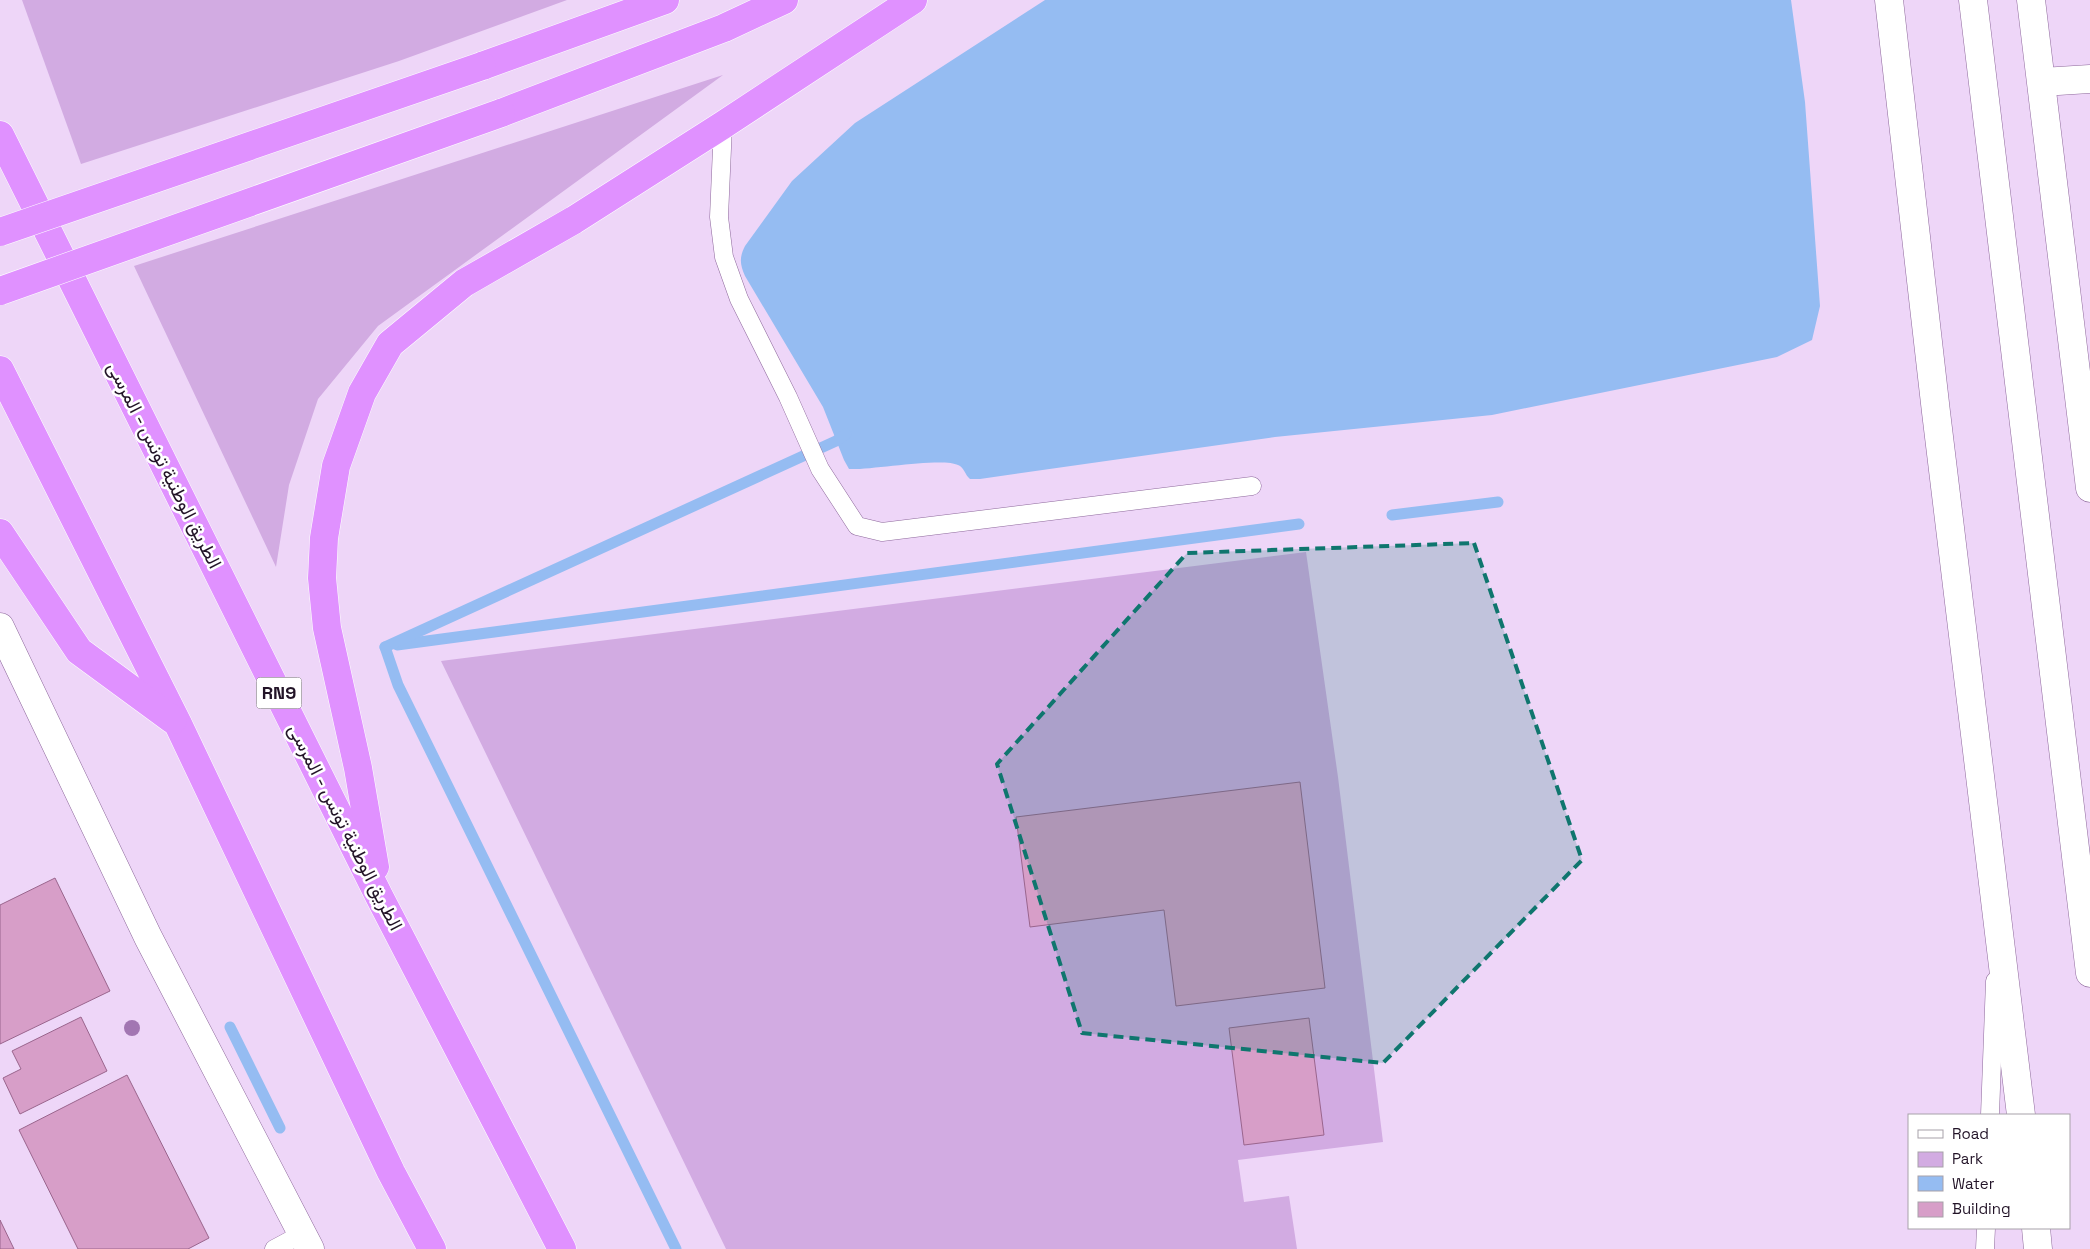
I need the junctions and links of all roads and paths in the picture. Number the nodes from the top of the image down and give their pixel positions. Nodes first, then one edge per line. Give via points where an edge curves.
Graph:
1 (665, 0) edge
2 (784, 0) edge
3 (913, 0) edge
4 (1890, 0) edge
5 (1973, 0) edge
6 (2032, 0) edge
7 (2090, 78) edge
8 (2042, 82) junction
9 (723, 125) junction
10 (0, 135) edge
11 (0, 232) edge
12 (0, 291) edge
13 (0, 370) edge
14 (1252, 486) dead end
15 (2090, 488) edge
16 (0, 533) edge
17 (0, 627) edge
18 (178, 724) junction
19 (380, 896) junction
20 (1997, 920) junction
21 (2090, 973) edge
22 (1990, 1114) edge
23 (2021, 1114) edge
24 (1986, 1229) edge
25 (2036, 1229) edge
26 (306, 1242) edge
27 (274, 1249) edge
28 (432, 1249) edge
29 (562, 1249) edge
30 (1986, 1249) edge
31 (2038, 1249) edge

1 - 11 highway, bridge
2 - 12 highway, bridge via 724,28 501,113
3 - 9 highway
4 - 20 street
5 - 21 street
6 - 8 street
7 - 8 street
8 - 15 street
9 - 14 lane via 719,217 724,257 739,299 820,469 857,526 882,532
9 - 19 highway via 574,220 464,283 390,344 362,393 336,466 324,538 322,578 327,628 358,768
10 - 19 highway, الطريق الوطنية تونس - المرسى / RN9
13 - 18 highway
16 - 18 highway via 80,651
17 - 26 street via 148,936
18 - 28 highway via 391,1172
19 - 29 highway, الطريق الوطنية تونس - المرسى / RN9
20 - 22 lane
20 - 23 street
24 - 30 lane
25 - 31 street
26 - 27 lane

